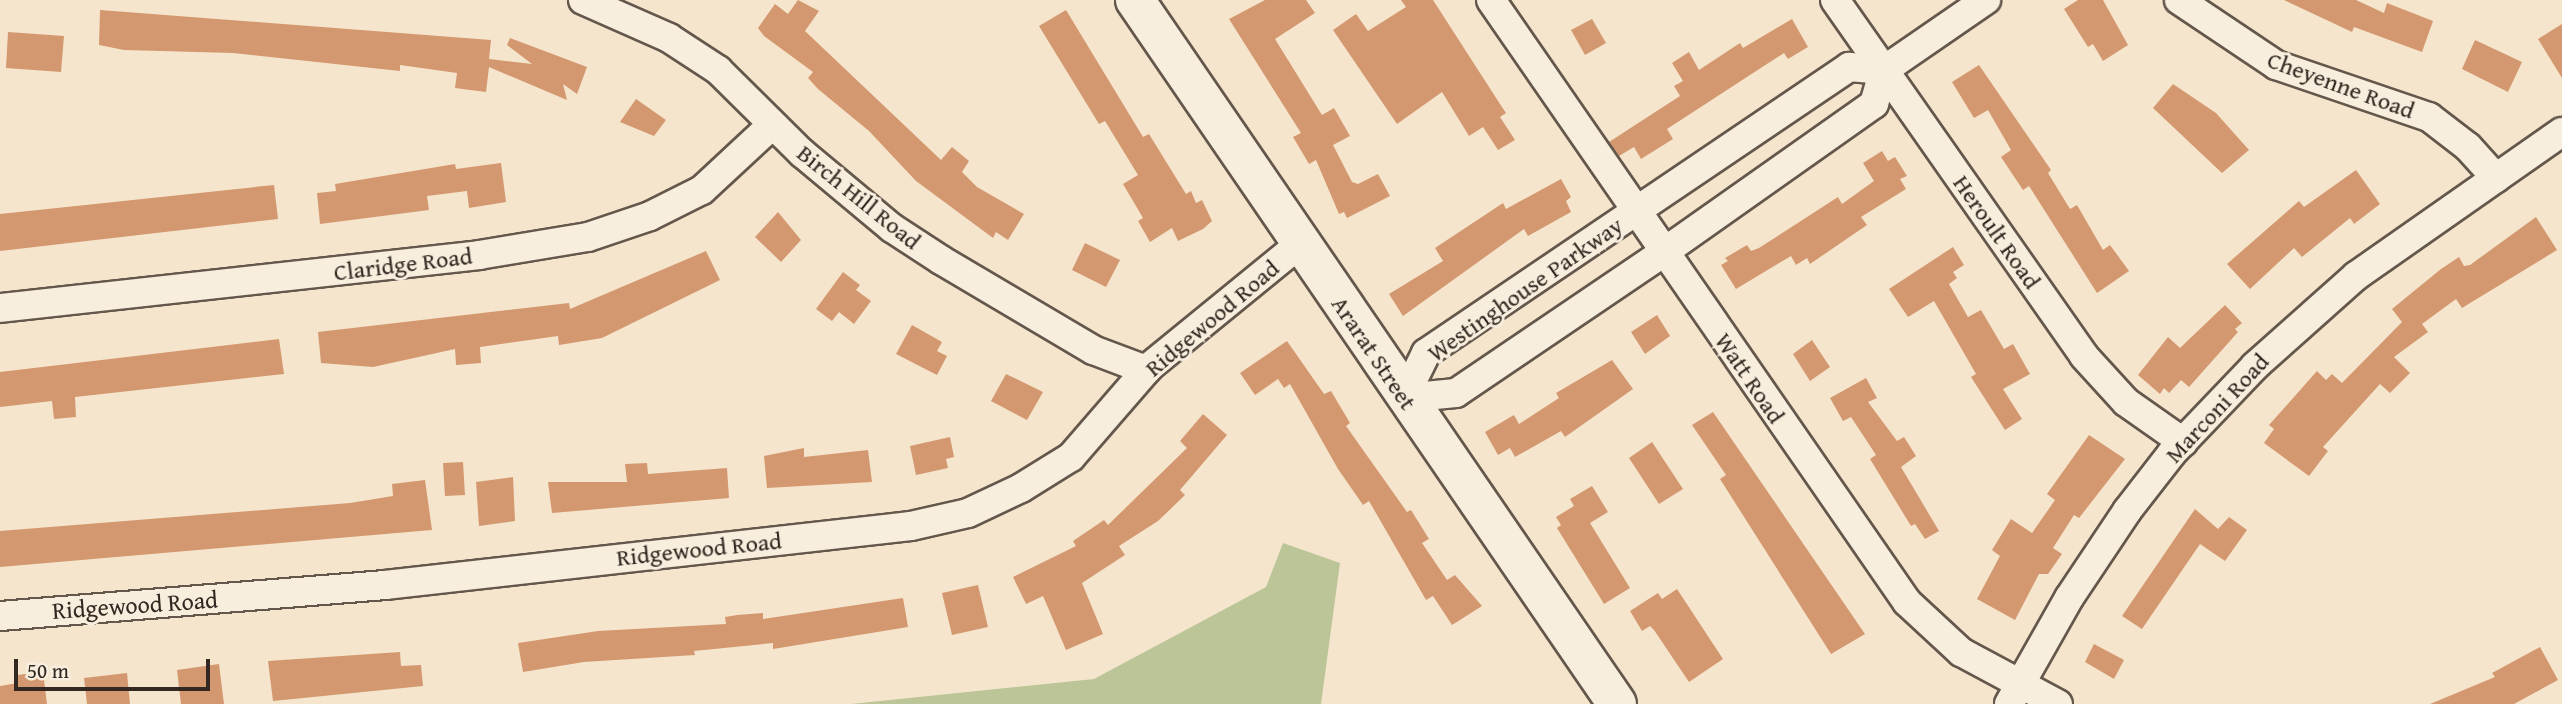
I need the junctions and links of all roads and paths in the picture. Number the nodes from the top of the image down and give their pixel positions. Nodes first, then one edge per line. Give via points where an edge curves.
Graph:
1 (583, 0) edge
2 (1135, 0) edge
3 (1490, 0) edge
4 (1835, 0) edge
5 (1986, 0) edge
6 (2179, 0) edge
7 (1884, 69) junction
8 (772, 125) junction
9 (2562, 132) edge
10 (2496, 178) junction
11 (1636, 211) junction
12 (1300, 244) junction
13 (1664, 252) junction
14 (0, 308) edge
15 (1149, 368) junction
16 (1404, 398) junction
17 (2183, 442) junction
18 (0, 616) edge
19 (2015, 694) edge
20 (1617, 704) edge
21 (2058, 704) edge

1 - 8 street, Birch Hill Road via 669,38 718,70
2 - 12 main road, Ararat Street
3 - 11 street, Watt Road
4 - 7 street, Heroult Road
5 - 7 street
6 - 10 street, Cheyenne Road via 2276,65 2429,117 2468,147
7 - 11 street, Westinghouse Parkway via 1849,66
7 - 13 street, Westinghouse Parkway via 1874,104
7 - 17 street, Heroult Road via 2084,356 2126,402
8 - 14 street, Claridge Road via 702,190 650,216 588,237 478,255
8 - 15 street, Birch Hill Road via 892,228 941,260 1093,350
9 - 10 street, Marconi Road
10 - 17 street, Marconi Road via 2323,302
11 - 13 street, Watt Road
11 - 16 street, Westinghouse Parkway via 1426,353
12 - 15 street, Ridgewood Road
12 - 16 main road, Ararat Street
13 - 16 street, Westinghouse Parkway via 1456,393
13 - 19 street, Watt Road via 1908,602
15 - 18 street, Ridgewood Road via 1072,457 968,513 911,526 385,585
16 - 20 main road, Ararat Street
17 - 19 street, Marconi Road via 2105,543
19 - 21 street, Watt Road

